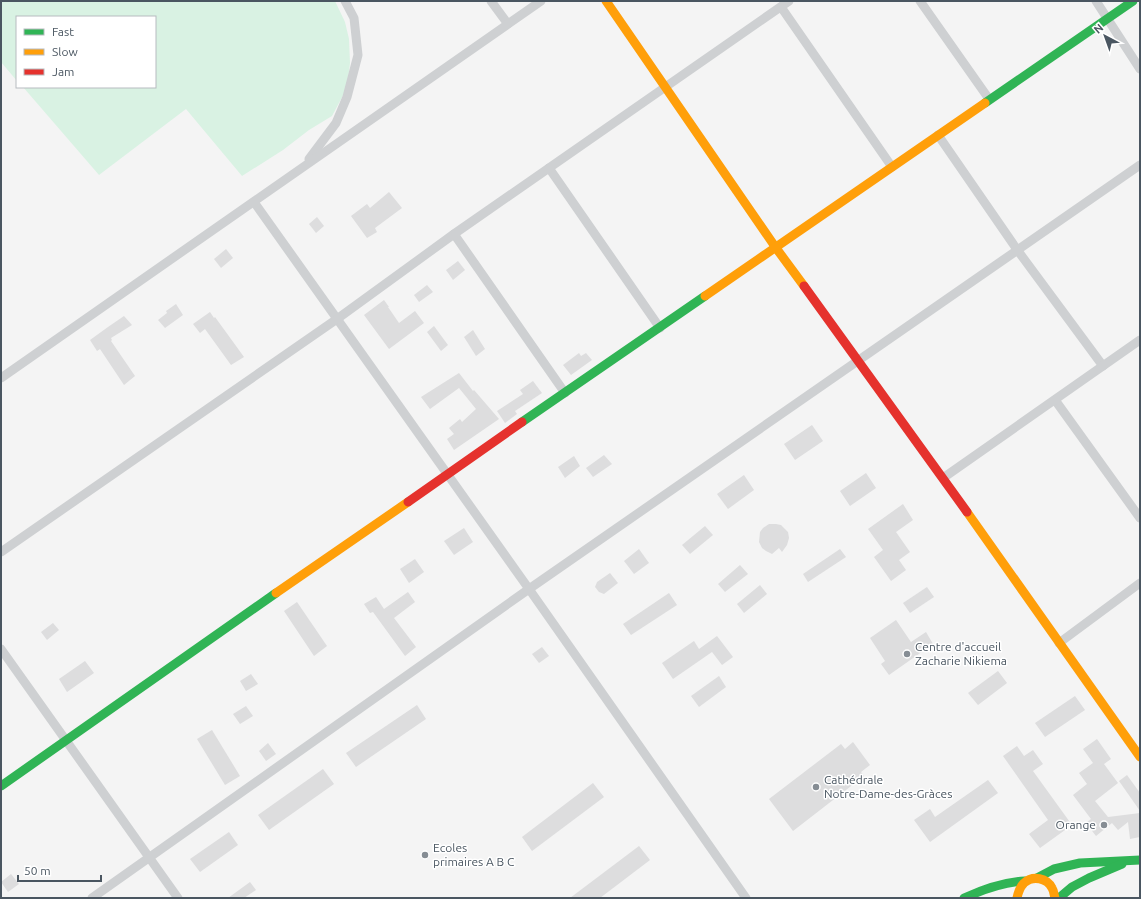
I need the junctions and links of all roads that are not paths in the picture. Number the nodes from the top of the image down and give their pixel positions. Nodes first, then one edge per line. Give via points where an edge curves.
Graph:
1 (345, 1) edge
2 (353, 1) edge
3 (491, 1) edge
4 (541, 1) edge
5 (606, 1) edge
6 (789, 1) edge
7 (920, 1) edge
8 (1096, 1) edge
9 (1133, 1) edge
10 (781, 7) junction
11 (354, 18) junction
12 (1108, 19) junction
13 (508, 24) junction
14 (1140, 69) edge
15 (664, 87) junction
16 (989, 99) junction
17 (938, 135) junction
18 (1140, 165) edge
19 (304, 167) junction
20 (892, 167) junction
21 (549, 168) junction
22 (254, 202) junction
23 (454, 234) junction
24 (776, 248) junction
25 (1018, 251) junction
26 (337, 319) junction
27 (660, 328) junction
28 (1140, 340) edge
29 (860, 361) junction
30 (1103, 366) junction
31 (1, 378) edge
32 (565, 393) junction
33 (1055, 400) junction
34 (447, 474) junction
35 (943, 478) junction
36 (1140, 518) edge
37 (1, 552) edge
38 (1140, 583) edge
39 (529, 589) junction
40 (1059, 643) junction
41 (1, 649) edge
42 (66, 741) junction
43 (1140, 757) edge
44 (1, 786) edge
45 (149, 858) junction
46 (1140, 860) edge
47 (1130, 861) junction
48 (1037, 878) junction
49 (1025, 881) junction
50 (92, 898) edge
51 (178, 898) edge
52 (746, 898) edge
53 (964, 898) edge
54 (1017, 898) edge
55 (1055, 898) edge
56 (1059, 898) edge

1 - 11 street
2 - 11 street
3 - 13 street
4 - 13 street
5 - 15 main road
6 - 10 street
7 - 16 street
8 - 12 street
9 - 12 main road
10 - 15 street
10 - 20 street
11 - 19 street via 358,55 347,97 336,123
12 - 14 street
12 - 16 main road
13 - 19 street
15 - 21 street
15 - 24 main road
16 - 17 main road
17 - 20 main road
17 - 25 street
18 - 25 street
19 - 22 street
20 - 24 main road
21 - 23 street
21 - 27 street
22 - 26 street
22 - 31 street
23 - 26 street
23 - 32 street
24 - 27 main road
24 - 29 main road
25 - 29 street
25 - 30 street
26 - 34 street
26 - 37 street
27 - 32 main road
28 - 30 street
29 - 35 main road
29 - 39 street
30 - 33 street
32 - 34 main road
33 - 35 street
33 - 36 street
34 - 39 street
34 - 42 main road
35 - 40 main road
38 - 40 street
39 - 45 street
39 - 52 street
40 - 43 main road
41 - 42 street
42 - 44 main road
42 - 45 street
45 - 50 street
45 - 51 street
46 - 47 main road
47 - 48 main road via 1080,863 1054,869
47 - 56 main road via 1088,878
48 - 49 main road
48 - 55 main road via 1045,880 1051,886
49 - 53 main road via 1003,883
49 - 54 main road via 1020,886

